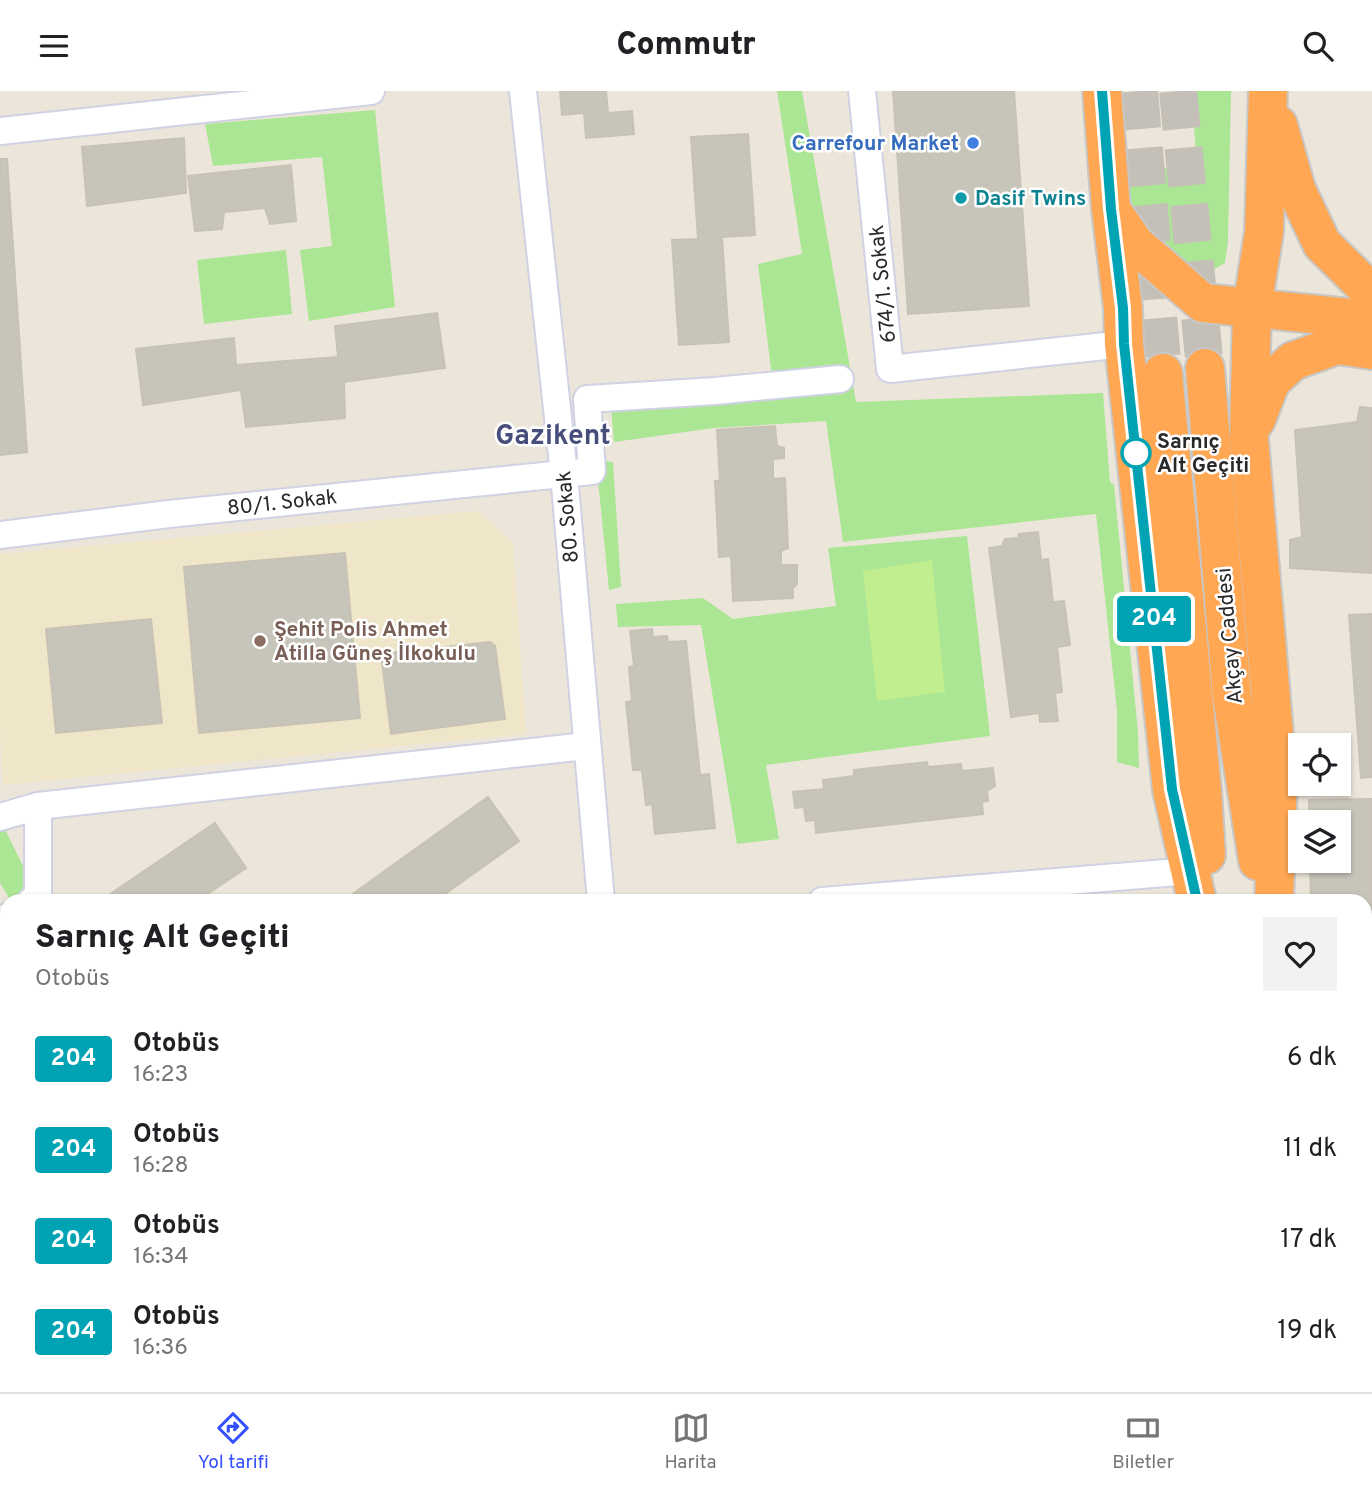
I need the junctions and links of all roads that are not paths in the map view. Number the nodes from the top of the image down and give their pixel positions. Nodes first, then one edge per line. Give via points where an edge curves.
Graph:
1 (371, 91) edge
2 (523, 91) edge
3 (862, 91) edge
4 (1102, 91) edge
5 (1268, 91) edge
6 (0, 131) edge
7 (1111, 209) junction
8 (1371, 299) edge
9 (1252, 307) junction
10 (1124, 344) junction
11 (1372, 349) edge
12 (1205, 368) tunnel mouth
13 (1163, 373) tunnel mouth
14 (840, 379) dead end
15 (1249, 439) junction
16 (564, 474) junction
17 (0, 535) edge
18 (586, 746) junction
19 (38, 806) junction
20 (0, 817) edge
21 (1199, 891) edge
22 (38, 894) edge
23 (600, 894) edge
24 (1086, 894) edge
25 (1263, 894) edge
26 (1274, 894) edge

1 - 6 street
2 - 16 street, 80. Sokak
3 - 10 street, 674/1. Sokak via 890,369
4 - 7 highway
5 - 8 highway via 1296,189 1322,244
5 - 9 highway via 1264,232
7 - 9 highway via 1135,244 1203,303
7 - 10 highway
8 - 9 highway
9 - 15 highway
10 - 21 highway via 1172,789
11 - 15 highway via 1336,345 1293,361 1271,381
12 - 25 highway, Akçay Caddesi via 1233,696
13 - 21 highway, Akçay Caddesi via 1202,789
14 - 16 street, 80/1. Sokak via 587,399 592,471
15 - 26 highway via 1278,781
16 - 17 street, 80/1. Sokak
16 - 18 street, 80. Sokak
18 - 19 street
18 - 23 street, 80. Sokak
19 - 20 street
19 - 22 street
21 - 24 street

